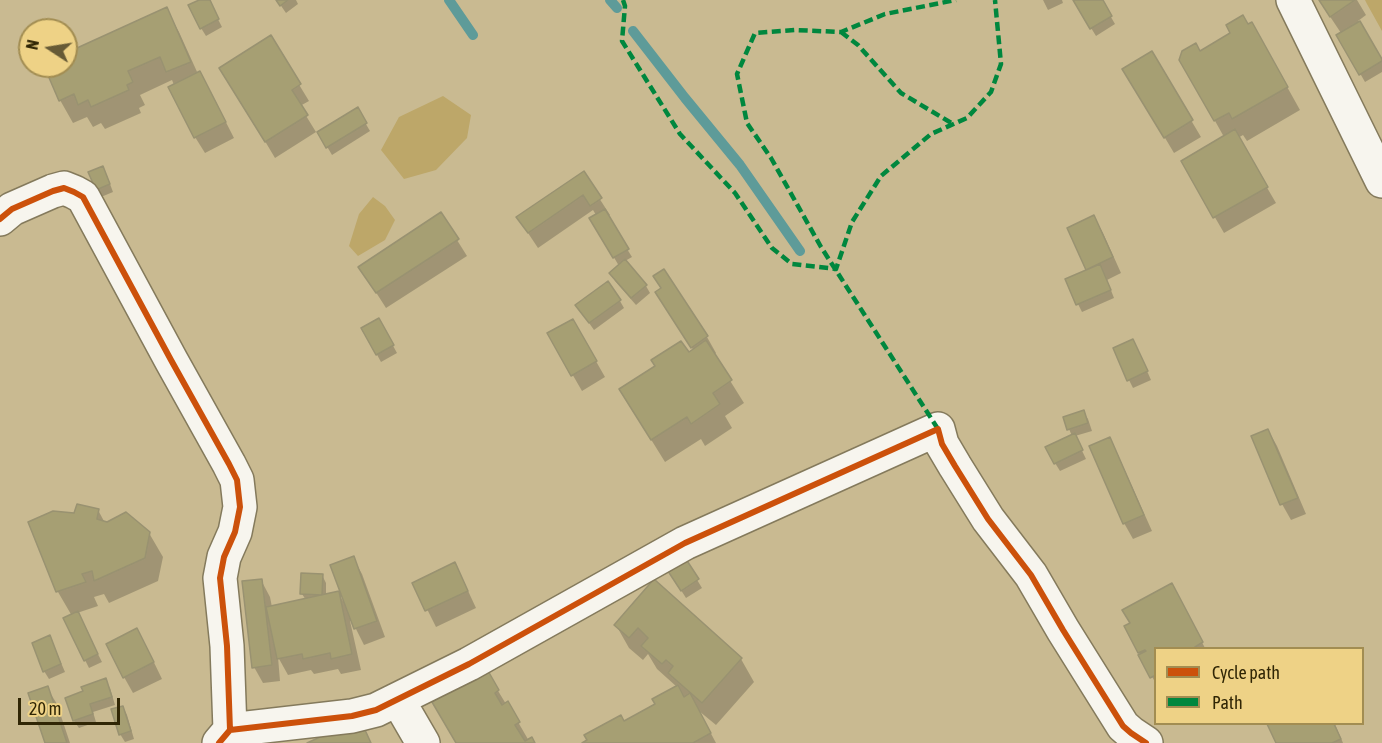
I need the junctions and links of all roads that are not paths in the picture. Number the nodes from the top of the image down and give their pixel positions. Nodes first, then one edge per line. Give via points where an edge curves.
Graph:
1 (1293, 0) edge
2 (1382, 182) edge
3 (0, 219) edge
4 (398, 700) junction
5 (225, 737) edge
6 (423, 743) edge
7 (1146, 743) edge

1 - 2 street
3 - 5 street via 12,209 53,190 64,188 83,197 237,480 240,507 220,578 227,646
4 - 5 street via 352,716
4 - 6 street
4 - 7 street via 685,543 938,429 942,444 988,519 1031,574 1124,726

